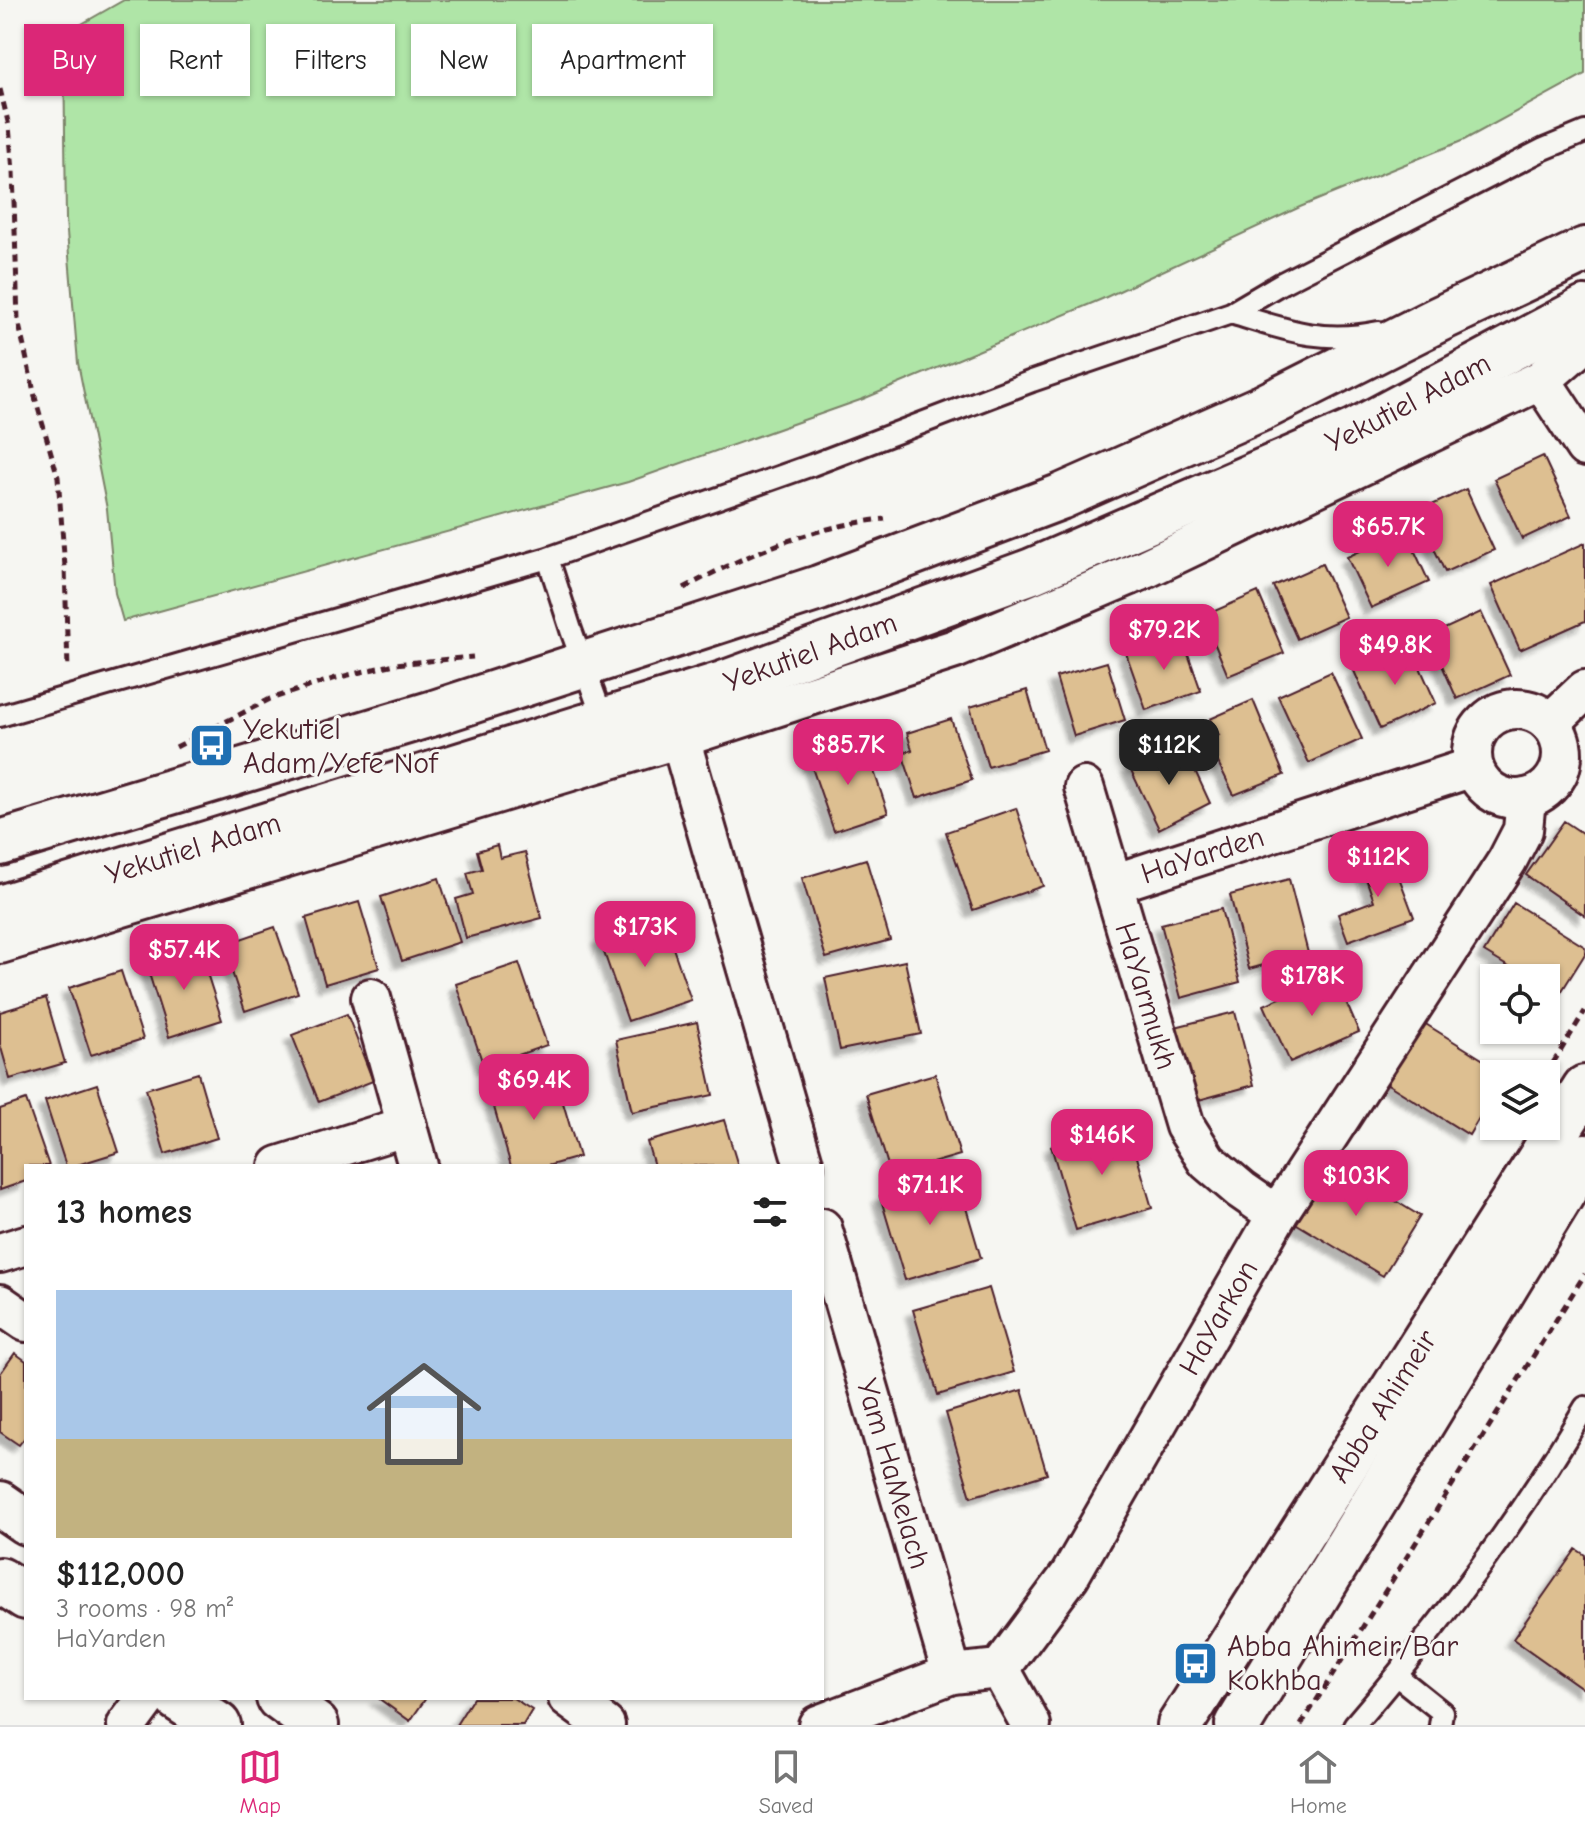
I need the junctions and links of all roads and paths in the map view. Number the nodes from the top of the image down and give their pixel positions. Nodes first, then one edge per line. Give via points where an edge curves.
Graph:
1 (0, 89) edge
2 (1585, 132) edge
3 (1585, 250) edge
4 (1585, 309) edge
5 (1231, 313) junction
6 (1437, 320) junction
7 (1585, 342) edge
8 (1541, 380) junction
9 (1585, 447) edge
10 (898, 518) dead end
11 (548, 558) junction
12 (675, 593) dead end
13 (483, 656) dead end
14 (585, 665) junction
15 (1585, 690) edge
16 (69, 696) junction
17 (0, 716) edge
18 (603, 719) junction
19 (1550, 723) junction
20 (680, 738) junction
21 (169, 750) dead end
22 (1473, 767) junction
23 (1084, 787) dead end
24 (1526, 798) junction
25 (0, 843) edge
26 (1113, 884) junction
27 (0, 908) edge
28 (0, 944) edge
29 (371, 998) dead end
30 (1585, 1011) edge
31 (1555, 1060) edge
32 (1585, 1088) edge
33 (407, 1126) junction
34 (1585, 1156) edge
35 (285, 1164) edge
36 (417, 1164) edge
37 (803, 1164) edge
38 (1277, 1215) junction
39 (824, 1235) edge
40 (24, 1246) edge
41 (0, 1253) edge
42 (1585, 1274) edge
43 (0, 1304) edge
44 (24, 1321) edge
45 (1585, 1407) edge
46 (0, 1504) edge
47 (24, 1521) edge
48 (0, 1580) edge
49 (24, 1596) edge
50 (1000, 1669) junction
51 (952, 1674) junction
52 (1397, 1676) junction
53 (146, 1700) edge
54 (180, 1700) edge
55 (282, 1700) edge
56 (571, 1700) edge
57 (127, 1725) edge
58 (218, 1725) edge
59 (316, 1725) edge
60 (605, 1725) edge
61 (818, 1725) edge
62 (1031, 1725) edge
63 (1180, 1725) edge
64 (1238, 1725) edge
65 (1301, 1725) edge
66 (1354, 1725) edge
67 (1440, 1725) edge

1 - 16 path via 13,171 18,320 58,477
2 - 5 lane
3 - 6 main road, Yekutiel Adam
4 - 18 main road, Yekutiel Adam via 1354,432 1032,571 723,684
5 - 6 lane via 1309,336 1349,338
5 - 11 lane
6 - 14 main road, Yekutiel Adam via 1264,407 1060,497 819,588
7 - 8 street
8 - 9 street
8 - 20 street via 1147,568 955,649
10 - 12 path via 795,536
11 - 14 lane
11 - 16 lane
13 - 21 path via 395,664 336,678 270,699
14 - 18 lane
14 - 25 main road, Yekutiel Adam
15 - 19 street
16 - 17 lane
18 - 27 main road, Yekutiel Adam
19 - 22 street via 1540,714 1514,708 1489,718 1473,740
19 - 24 street via 1562,748 1558,774 1539,794
20 - 28 street
20 - 37 street
22 - 24 street via 1488,789
22 - 26 street, HaYarden
23 - 26 street, HaYarmukh
24 - 38 street, HaYarkon via 1523,830 1507,861
26 - 38 street, HaYarmukh via 1185,1126 1207,1161
29 - 33 street
30 - 31 path
32 - 63 main road, Abba Ahimeir
33 - 35 street
33 - 36 street
34 - 64 main road, Abba Ahimeir
38 - 50 street, HaYarkon via 1070,1575
39 - 51 street, Yam HaMelach
40 - 41 street
42 - 65 path
43 - 44 street
45 - 52 lane via 1542,1481
46 - 47 main road
48 - 49 main road
50 - 51 street
50 - 62 street
51 - 61 street
52 - 66 lane
52 - 67 lane via 1442,1712
53 - 57 street
54 - 58 main road
55 - 59 main road
56 - 60 street

